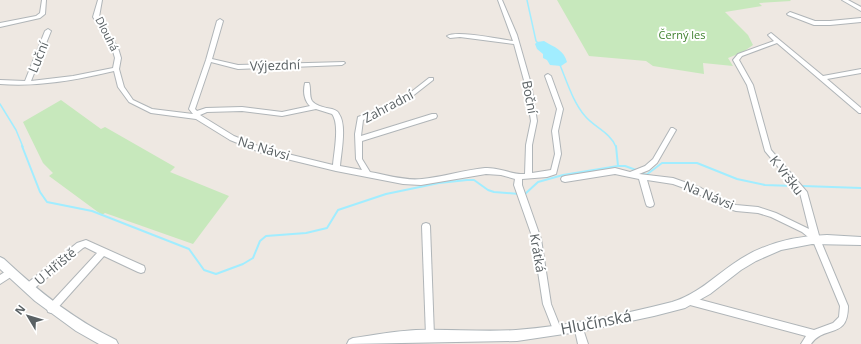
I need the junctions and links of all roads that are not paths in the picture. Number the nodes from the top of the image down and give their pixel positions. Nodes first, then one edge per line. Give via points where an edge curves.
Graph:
1 (44, 0) edge
2 (100, 0) edge
3 (500, 0) edge
4 (844, 0) edge
5 (861, 8) edge
6 (790, 14) dead end
7 (861, 20) edge
8 (220, 21) dead end
9 (0, 25) edge
10 (48, 32) dead end
11 (771, 35) dead end
12 (450, 36) dead end
13 (778, 41) junction
14 (516, 43) junction
15 (209, 60) junction
16 (342, 63) dead end
17 (116, 69) junction
18 (861, 70) edge
19 (548, 76) dead end
20 (821, 78) junction
21 (431, 79) dead end
22 (0, 82) edge
23 (28, 82) junction
24 (307, 84) dead end
25 (316, 107) junction
26 (861, 110) edge
27 (197, 115) junction
28 (434, 116) dead end
29 (673, 130) dead end
30 (358, 140) junction
31 (336, 168) junction
32 (636, 173) junction
33 (368, 174) junction
34 (528, 176) junction
35 (519, 177) junction
36 (565, 179) dead end
37 (650, 204) dead end
38 (426, 226) dead end
39 (816, 239) junction
40 (861, 241) edge
41 (104, 252) junction
42 (0, 262) edge
43 (141, 269) dead end
44 (11, 272) junction
45 (0, 280) edge
46 (28, 288) junction
47 (690, 302) junction
48 (51, 309) junction
49 (578, 326) junction
50 (557, 329) junction
51 (814, 334) junction
52 (430, 336) junction
53 (112, 344) edge
54 (358, 344) edge
55 (583, 344) edge
56 (806, 344) edge

1 - 9 street via 42,14
2 - 17 street, Dlouhá via 96,17 115,48 118,58
3 - 14 street, Boční
4 - 5 street
6 - 7 street via 814,23
8 - 15 street
10 - 23 street, Luční
11 - 13 street
12 - 14 street via 460,33
13 - 20 street
13 - 39 street, K Vršku via 740,55 736,60 750,85 768,151 803,192
14 - 34 street, Boční via 528,84 534,121 529,145
15 - 16 street, Výjezdní via 238,67
15 - 27 street via 192,109
17 - 23 street via 70,80
17 - 27 street, Na Návsi via 123,91 138,106
18 - 20 street
19 - 34 street, Na Návsi via 560,109 555,131 558,154 554,172
20 - 26 street
21 - 30 street, Zahradní via 403,101 360,119
22 - 23 street
24 - 25 street via 307,100
25 - 27 street via 282,114 234,109 206,110
25 - 31 street via 335,112 338,116
27 - 31 street, Na Návsi via 232,138 262,150
28 - 30 street, Zahradní
29 - 32 street via 655,161
30 - 33 street, Zahradní via 359,159
31 - 33 street, Na Návsi
32 - 36 street, Na Návsi via 615,171
32 - 37 street
32 - 39 street, Na Návsi via 683,183 736,208 765,212 805,230
33 - 35 street, Na Návsi via 421,182 486,172 501,172
34 - 35 street, Na Návsi
35 - 50 street, Krátká via 518,185 537,239 547,304
38 - 52 street
39 - 40 street, Hlučínská
39 - 47 street, Hlučínská via 788,243 759,253
39 - 51 street, K Vršku via 842,300 844,311 842,321 837,325
41 - 43 street, U Hřiště
41 - 46 street, U Hřiště via 86,243 80,245
41 - 48 street, U Hřiště
42 - 44 street
44 - 45 street
44 - 46 street
46 - 48 street
47 - 49 street, Hlučínská
47 - 51 street, Hlučínská
48 - 53 street via 90,334
49 - 50 street, Hlučínská
49 - 55 street
50 - 52 street, Hlučínská via 532,334
51 - 56 street
52 - 54 street, Hlučínská

